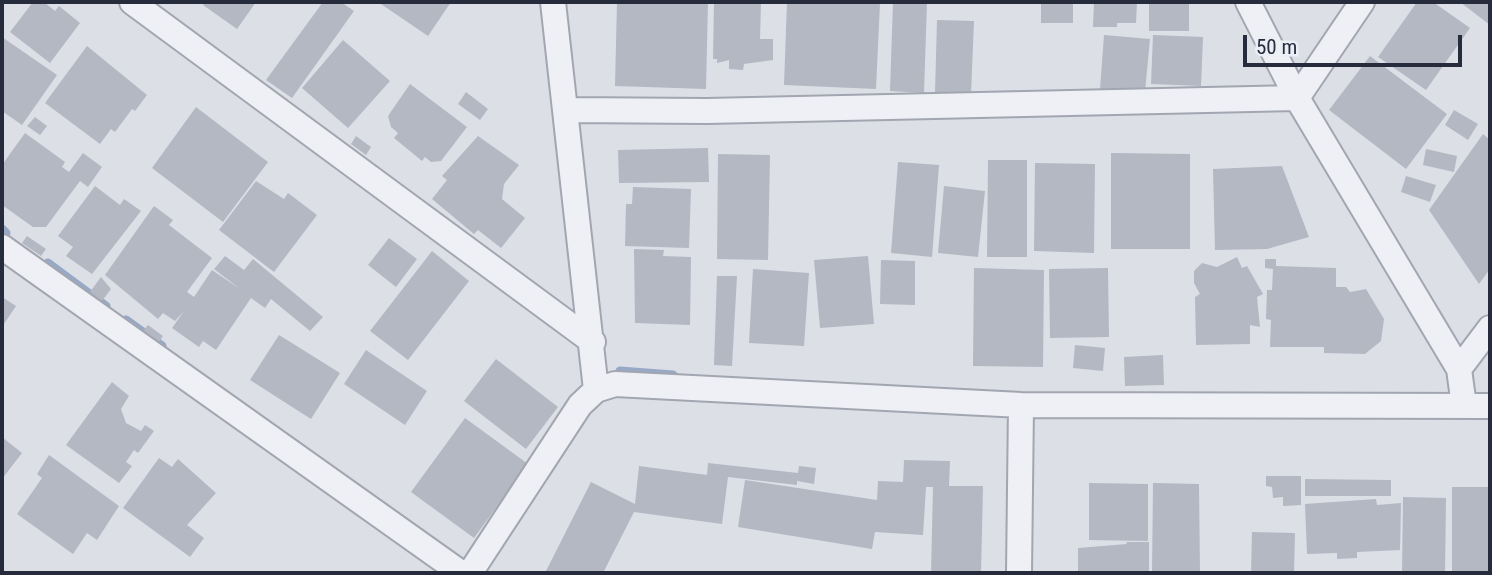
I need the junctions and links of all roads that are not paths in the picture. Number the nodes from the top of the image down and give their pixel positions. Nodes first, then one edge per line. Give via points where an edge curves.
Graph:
1 (132, 2) edge
2 (553, 2) edge
3 (1248, 2) edge
4 (1362, 2) edge
5 (1297, 98) junction
6 (566, 110) junction
7 (2, 247) edge
8 (1490, 328) edge
9 (593, 342) junction
10 (1459, 369) junction
11 (596, 390) junction
12 (1021, 405) junction
13 (1464, 406) junction
14 (1490, 406) edge
15 (461, 573) edge
16 (470, 573) edge
17 (1019, 573) edge

1 - 9 street
2 - 6 street
3 - 5 street
4 - 5 street
5 - 6 street via 721,111
5 - 10 street
6 - 9 street
7 - 15 street
8 - 10 street
9 - 11 street
10 - 13 street
11 - 12 street via 614,384
11 - 16 street via 580,405
12 - 13 street
12 - 17 street
13 - 14 street

